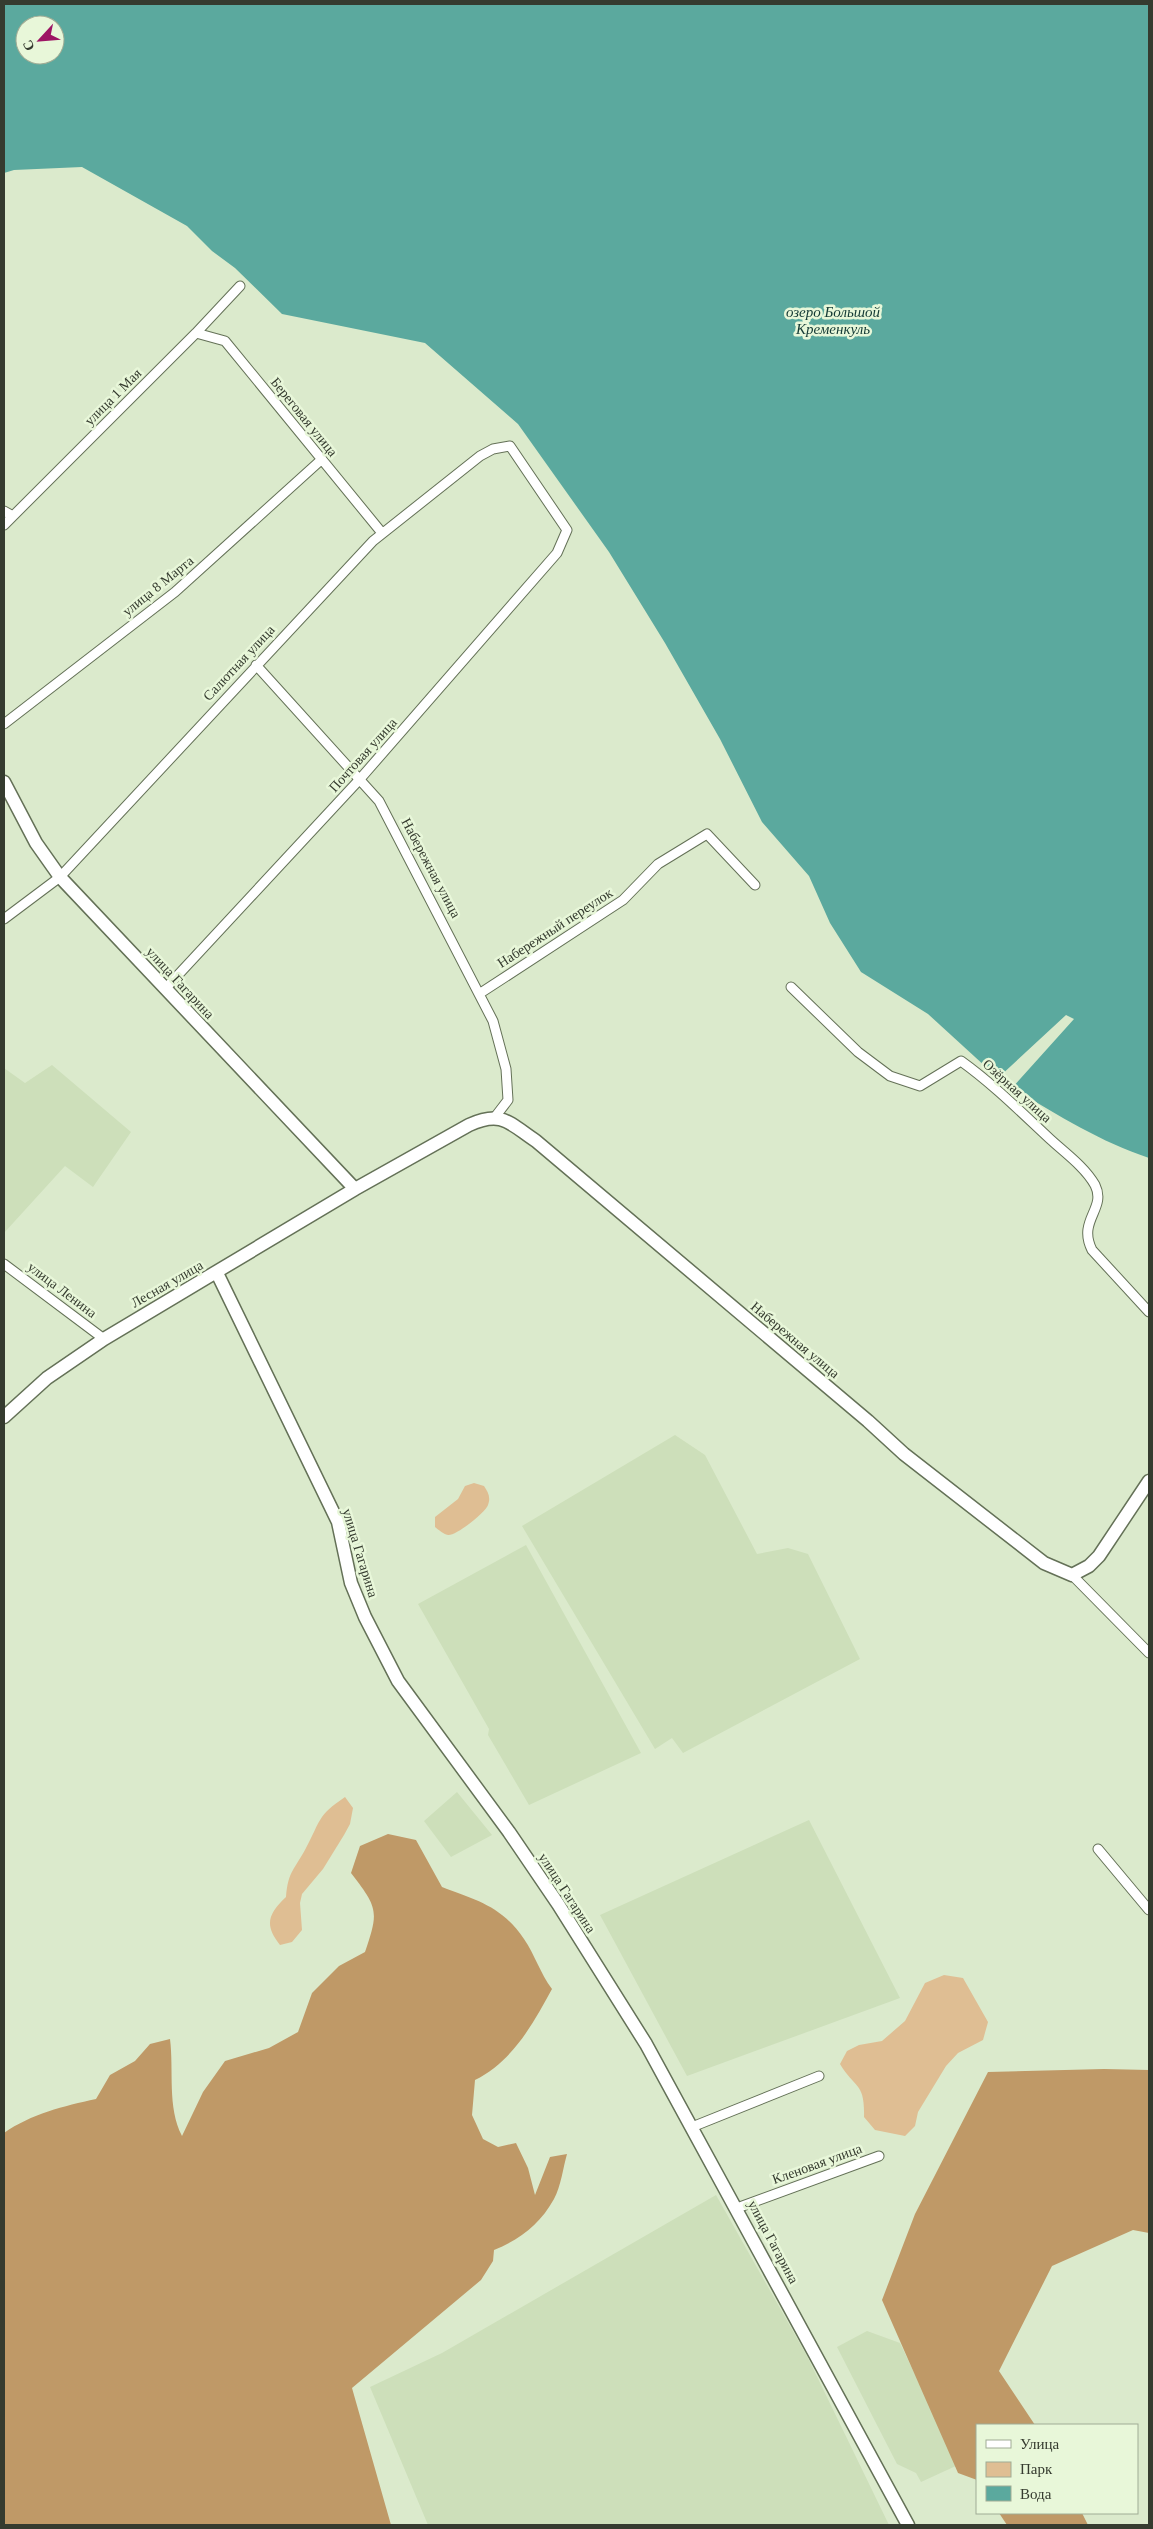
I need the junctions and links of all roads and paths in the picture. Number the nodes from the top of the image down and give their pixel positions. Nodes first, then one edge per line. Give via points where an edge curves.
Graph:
1 (240, 286) dead end
2 (196, 333) junction
3 (321, 460) junction
4 (4, 511) edge
5 (13, 516) junction
6 (4, 525) edge
7 (567, 530) joint
8 (382, 533) junction
9 (256, 665) junction
10 (4, 724) edge
11 (360, 779) junction
12 (4, 782) edge
13 (60, 877) junction
14 (755, 885) dead end
15 (4, 919) edge
16 (791, 987) dead end
17 (165, 989) junction
18 (479, 994) junction
19 (495, 1117) junction
20 (355, 1189) junction
21 (4, 1264) edge
22 (217, 1273) junction
23 (1149, 1312) edge
24 (104, 1339) junction
25 (4, 1417) edge
26 (1149, 1481) edge
27 (1076, 1573) junction
28 (1149, 1653) edge
29 (1098, 1848) dead end
30 (1149, 1910) edge
31 (819, 2076) dead end
32 (692, 2126) junction
33 (879, 2156) dead end
34 (737, 2208) junction
35 (908, 2525) edge

1 - 2 street, улица 1 Мая
2 - 3 street, Береговая улица via 225,341
2 - 5 street, улица 1 Мая
3 - 8 street, Береговая улица
3 - 10 street, улица 8 Марта via 175,592
4 - 5 street
5 - 6 street, улица 1 Мая
7 - 8 street, Салютная улица via 510,446 480,456
7 - 11 street, Почтовая улица via 557,553
8 - 9 street, Салютная улица
9 - 11 street, Набережная улица
9 - 13 street, Салютная улица
11 - 17 street, Почтовая улица
11 - 18 street, Набережная улица via 379,801
12 - 13 street, улица Гагарина via 36,843
13 - 15 street, Салютная улица
13 - 17 street, улица Гагарина
14 - 18 street, Набережный переулок via 707,834 658,864 623,900
16 - 23 street, Озёрная улица via 858,1052 890,1076 920,1086 961,1061 981,1075 1081,1168 1095,1186 1096,1206 1086,1229 1086,1238 1092,1250
17 - 20 street, улица Гагарина
18 - 19 street, Набережная улица via 493,1021 506,1069 508,1100
19 - 20 street via 470,1125
19 - 27 street, Набережная улица via 536,1142 904,1454 1044,1563
20 - 22 street, Лесная улица
21 - 24 street, улица Ленина
22 - 24 street, Лесная улица
22 - 32 street, улица Гагарина via 338,1522 351,1583 398,1681 558,1904 646,2044
24 - 25 street, Лесная улица via 47,1378
26 - 27 street via 1099,1556
27 - 28 street
29 - 30 street
31 - 32 street
32 - 34 street, улица Гагарина
33 - 34 street, Кленовая улица
34 - 35 street, улица Гагарина

